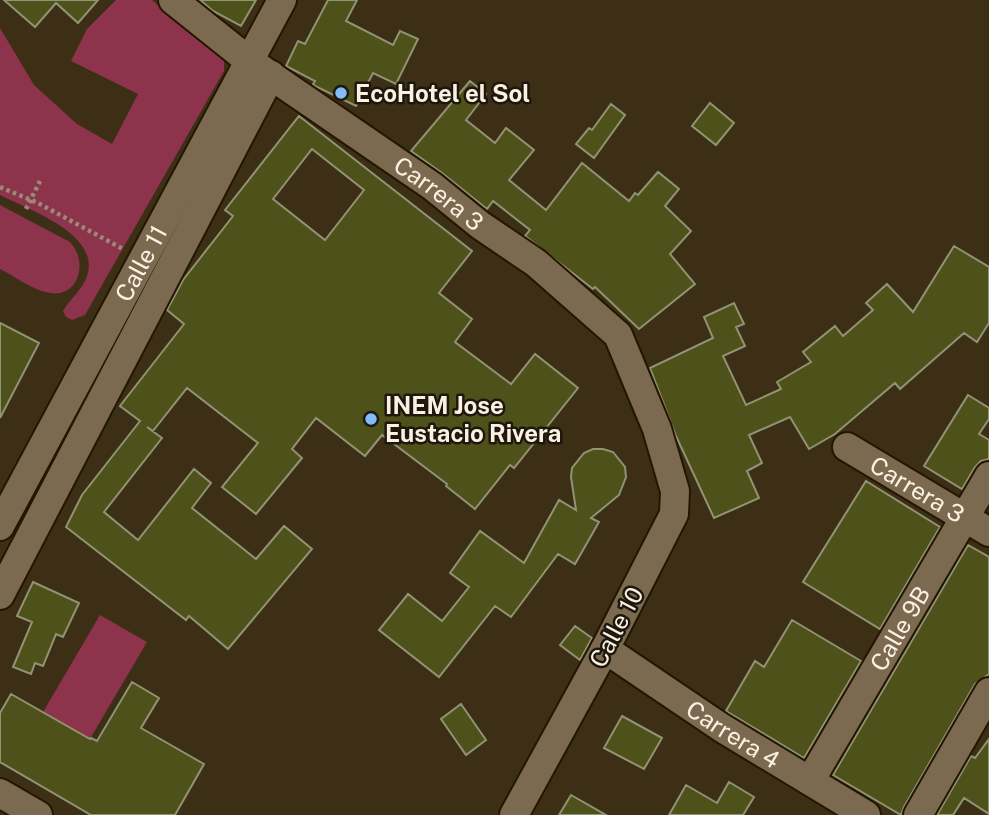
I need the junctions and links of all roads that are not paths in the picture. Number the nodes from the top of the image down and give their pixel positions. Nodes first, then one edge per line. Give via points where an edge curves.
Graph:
1 (173, 0) edge
2 (282, 0) edge
3 (259, 67) junction
4 (657, 429) joint
5 (847, 447) dead end
6 (989, 476) edge
7 (25, 480) junction
8 (53, 495) junction
9 (964, 518) junction
10 (0, 526) edge
11 (989, 532) edge
12 (0, 595) edge
13 (605, 649) junction
14 (989, 692) edge
15 (810, 781) junction
16 (0, 793) edge
17 (38, 815) edge
18 (514, 815) edge
19 (866, 815) edge
20 (918, 815) edge

1 - 3 street, Carrera 3
2 - 3 street, Calle 11
3 - 4 street, Carrera 3 via 432,186 595,313 618,335
3 - 7 street, Calle 11 via 142,260
3 - 8 street, Calle 11
4 - 13 street, Calle 10 via 675,491 674,514
5 - 9 street, Carrera 3
6 - 9 street, Calle 9B
7 - 8 street
7 - 10 street, Calle 11
8 - 12 street, Calle 11
9 - 11 street, Carrera 3
9 - 15 street, Calle 9B
13 - 15 street, Carrera 4
13 - 18 street, Calle 10
14 - 20 street
15 - 19 street, Carrera 4
16 - 17 street

